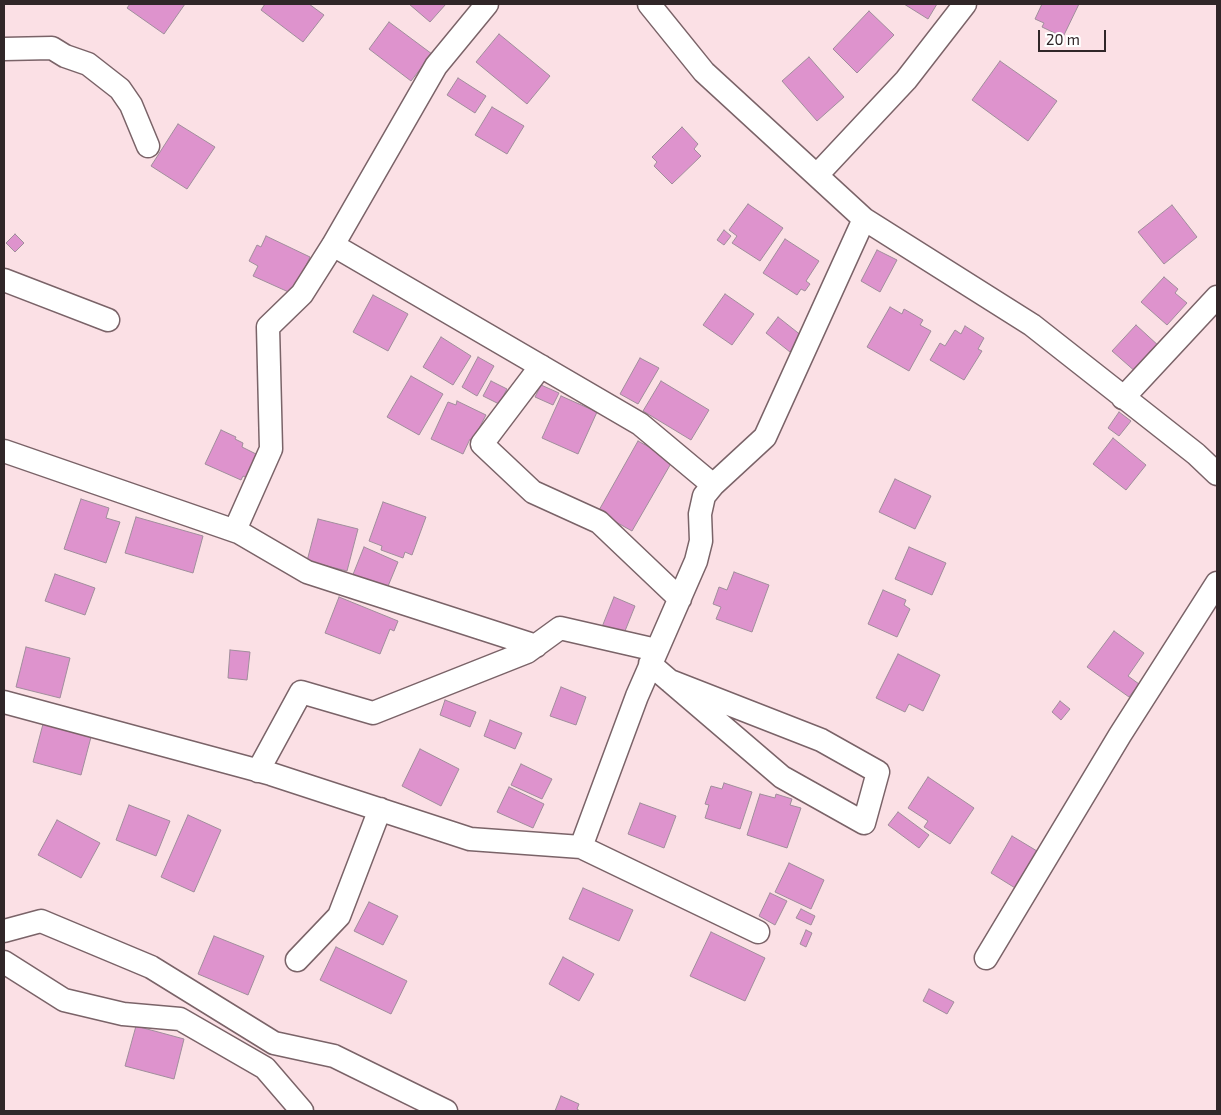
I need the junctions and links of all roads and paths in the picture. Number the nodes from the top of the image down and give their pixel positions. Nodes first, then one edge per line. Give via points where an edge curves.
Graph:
1 (487, 4) edge
2 (649, 4) edge
3 (965, 4) edge
4 (4, 49) edge
5 (148, 146) dead end
6 (817, 176) junction
7 (864, 219) junction
8 (333, 245) junction
9 (4, 280) edge
10 (1217, 297) edge
11 (108, 320) dead end
12 (542, 366) junction
13 (1123, 398) junction
14 (4, 451) edge
15 (1217, 474) edge
16 (713, 485) junction
17 (241, 533) junction
18 (1217, 582) edge
19 (680, 599) junction
20 (536, 646) junction
21 (653, 657) junction
22 (670, 681) junction
23 (4, 702) edge
24 (258, 771) junction
25 (380, 809) junction
26 (581, 847) junction
27 (4, 931) edge
28 (758, 932) dead end
29 (986, 958) dead end
30 (297, 960) dead end
31 (4, 962) edge
32 (302, 1111) edge
33 (446, 1111) edge

1 - 8 street via 436,66
2 - 6 street via 704,72
3 - 6 street via 906,80
4 - 5 street via 52,48 88,64 120,89 131,105
6 - 7 street
7 - 13 street via 1032,325
7 - 16 street via 765,437
8 - 12 street
8 - 17 street via 302,294 268,327 271,449 235,530
9 - 11 street
10 - 13 street
12 - 16 street via 640,424
12 - 19 street via 482,444 533,492 600,522
13 - 15 street
14 - 17 street
16 - 19 street via 704,496 700,514 701,541
17 - 20 street via 307,572
18 - 29 street via 1120,735
19 - 21 street
20 - 21 street via 560,628
20 - 24 street via 373,713 301,692
21 - 22 street
21 - 26 street
22 - 22 street via 782,777 864,823 878,772 821,740
23 - 24 street
24 - 25 street
25 - 26 street via 470,838
25 - 30 street via 339,916
26 - 28 street
27 - 33 street via 41,921 151,967 274,1043 334,1056
31 - 32 street via 64,1000 123,1014 180,1019 265,1068

